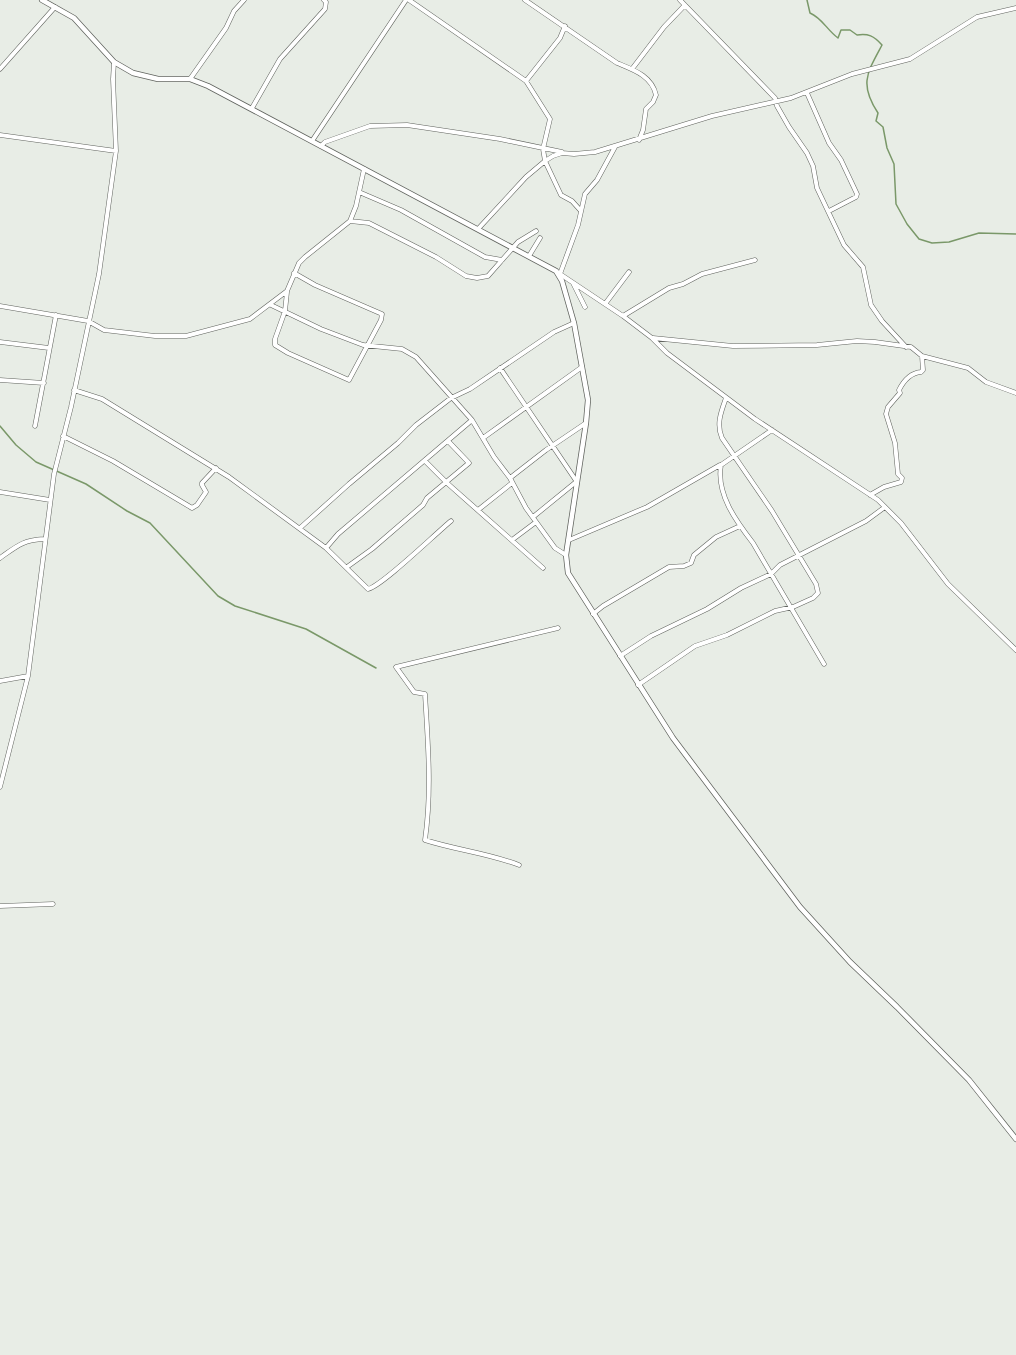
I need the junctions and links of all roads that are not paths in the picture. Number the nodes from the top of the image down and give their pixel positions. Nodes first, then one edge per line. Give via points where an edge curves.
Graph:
1 (42, 0) edge
2 (244, 0) edge
3 (407, 0) edge
4 (525, 0) edge
5 (680, 0) edge
6 (326, 1) edge
7 (685, 5) junction
8 (55, 6) junction
9 (1016, 8) edge
10 (565, 26) junction
11 (114, 62) junction
12 (0, 69) edge
13 (632, 69) junction
14 (190, 79) junction
15 (526, 81) junction
16 (807, 93) junction
17 (776, 101) junction
18 (252, 108) junction
19 (0, 135) edge
20 (639, 140) junction
21 (312, 141) junction
22 (321, 146) junction
23 (615, 146) junction
24 (543, 149) junction
25 (116, 151) junction
26 (562, 153) junction
27 (545, 161) junction
28 (364, 169) junction
29 (359, 192) junction
30 (581, 211) junction
31 (829, 212) junction
32 (350, 221) junction
33 (478, 229) junction
34 (536, 231) dead end
35 (540, 238) dead end
36 (513, 248) junction
37 (529, 256) junction
38 (502, 260) junction
39 (755, 260) dead end
40 (558, 272) junction
41 (629, 272) dead end
42 (294, 273) junction
43 (572, 282) junction
44 (287, 291) junction
45 (270, 304) junction
46 (605, 304) junction
47 (0, 306) edge
48 (585, 307) dead end
49 (285, 311) junction
50 (56, 315) junction
51 (623, 315) junction
52 (88, 321) junction
53 (574, 323) junction
54 (652, 338) junction
55 (0, 342) edge
56 (369, 345) junction
57 (906, 347) junction
58 (49, 348) junction
59 (922, 356) junction
60 (582, 366) junction
61 (500, 368) junction
62 (0, 380) edge
63 (44, 383) junction
64 (74, 390) junction
65 (1016, 393) edge
66 (451, 398) junction
67 (726, 398) junction
68 (526, 408) junction
69 (472, 420) junction
70 (586, 423) junction
71 (35, 426) dead end
72 (772, 430) junction
73 (63, 436) junction
74 (483, 438) junction
75 (448, 441) junction
76 (552, 446) junction
77 (736, 456) junction
78 (425, 461) junction
79 (720, 465) junction
80 (216, 468) junction
81 (510, 478) junction
82 (447, 483) junction
83 (512, 483) junction
84 (577, 483) junction
85 (0, 492) edge
86 (870, 495) junction
87 (50, 500) junction
88 (885, 507) junction
89 (478, 510) junction
90 (533, 517) junction
91 (451, 521) dead end
92 (536, 522) junction
93 (740, 526) junction
94 (300, 528) junction
95 (44, 539) junction
96 (512, 540) junction
97 (569, 540) junction
98 (326, 548) junction
99 (566, 555) junction
100 (799, 555) junction
101 (0, 558) edge
102 (347, 567) junction
103 (543, 568) dead end
104 (771, 574) junction
105 (791, 607) junction
106 (593, 615) junction
107 (558, 628) dead end
108 (1016, 650) edge
109 (620, 656) junction
110 (824, 664) dead end
111 (28, 676) junction
112 (0, 681) edge
113 (638, 685) junction
114 (0, 787) edge
115 (519, 865) dead end
116 (54, 904) dead end
117 (0, 906) edge
118 (1016, 1139) edge

1 - 8 street
2 - 14 street
3 - 15 street
3 - 21 street
4 - 10 street
5 - 7 street
6 - 18 street via 321,14 280,60
7 - 13 street
7 - 17 street
8 - 11 street via 74,18
8 - 12 street
9 - 16 street via 977,17 905,61 852,74
10 - 13 street via 617,63
10 - 15 street
11 - 14 street via 146,77
11 - 25 street
13 - 20 street via 646,78 656,93 646,109
14 - 18 street
15 - 24 street via 549,118
16 - 17 street
16 - 31 street via 857,194
17 - 20 street via 712,116
17 - 31 street via 807,153
18 - 21 street
19 - 25 street
20 - 23 street
21 - 22 street
22 - 24 street via 362,128 383,125 429,128
22 - 28 street
23 - 26 street via 582,154
23 - 30 street via 585,194
24 - 26 street
24 - 27 street
25 - 52 street via 99,274
26 - 27 street
27 - 30 street via 561,195
27 - 33 street
28 - 29 street
28 - 33 street
29 - 32 street
29 - 38 street via 401,210 485,257
30 - 40 street
31 - 57 street via 844,245 863,267 872,305
32 - 38 street via 369,223 466,276 488,276
32 - 42 street via 305,257
33 - 36 street
34 - 36 street
35 - 37 street
36 - 37 street
36 - 38 street
37 - 40 street
39 - 51 street via 702,274
40 - 43 street
40 - 53 street
41 - 46 street
42 - 44 street
42 - 56 street via 381,315
43 - 46 street
43 - 48 street
44 - 45 street
44 - 49 street
45 - 49 street
45 - 52 street via 249,320 186,336 104,330
46 - 51 street
47 - 50 street
49 - 56 street via 321,329
49 - 56 street via 275,345 342,379 350,379
50 - 52 street
50 - 58 street
51 - 54 street
52 - 64 street
53 - 60 street
53 - 61 street
54 - 57 street via 733,346 857,341
54 - 67 street
55 - 58 street
56 - 66 street via 408,352
57 - 59 street
58 - 63 street
59 - 65 street via 968,368 986,382
59 - 86 street via 923,370 904,381 886,414 902,478
60 - 68 street
60 - 70 street via 588,399
61 - 66 street
61 - 68 street
62 - 63 street
63 - 71 street
64 - 73 street
64 - 80 street via 102,399
66 - 69 street
66 - 94 street
67 - 72 street
67 - 77 street via 719,426 722,438
68 - 74 street
68 - 76 street
69 - 74 street
69 - 75 street
70 - 76 street
70 - 84 street
72 - 77 street
72 - 86 street
73 - 80 street via 192,508 204,497 202,483
73 - 87 street
74 - 81 street
75 - 78 street
75 - 82 street via 469,463
76 - 81 street
76 - 84 street
77 - 79 street
77 - 100 street
78 - 82 street
78 - 98 street
79 - 93 street via 722,492
79 - 97 street via 647,507
80 - 94 street
81 - 83 street
82 - 89 street
82 - 102 street
83 - 89 street
83 - 90 street
84 - 90 street
84 - 97 street
85 - 87 street
86 - 88 street
87 - 95 street
88 - 100 street
88 - 108 street via 948,584
89 - 96 street
90 - 92 street
91 - 102 street via 370,589
92 - 96 street
92 - 99 street via 555,548
93 - 104 street
93 - 106 street via 716,537 694,555 691,563 669,567
94 - 98 street
95 - 101 street via 20,543
95 - 111 street
96 - 103 street
97 - 99 street
98 - 102 street
99 - 106 street via 568,573
100 - 104 street
100 - 105 street via 818,593
104 - 105 street
104 - 109 street
105 - 110 street
105 - 113 street via 695,646
106 - 109 street
107 - 115 street via 396,667 414,692 425,694 430,806 425,840
109 - 113 street
111 - 112 street
111 - 114 street
113 - 118 street via 800,907 969,1080
116 - 117 street

